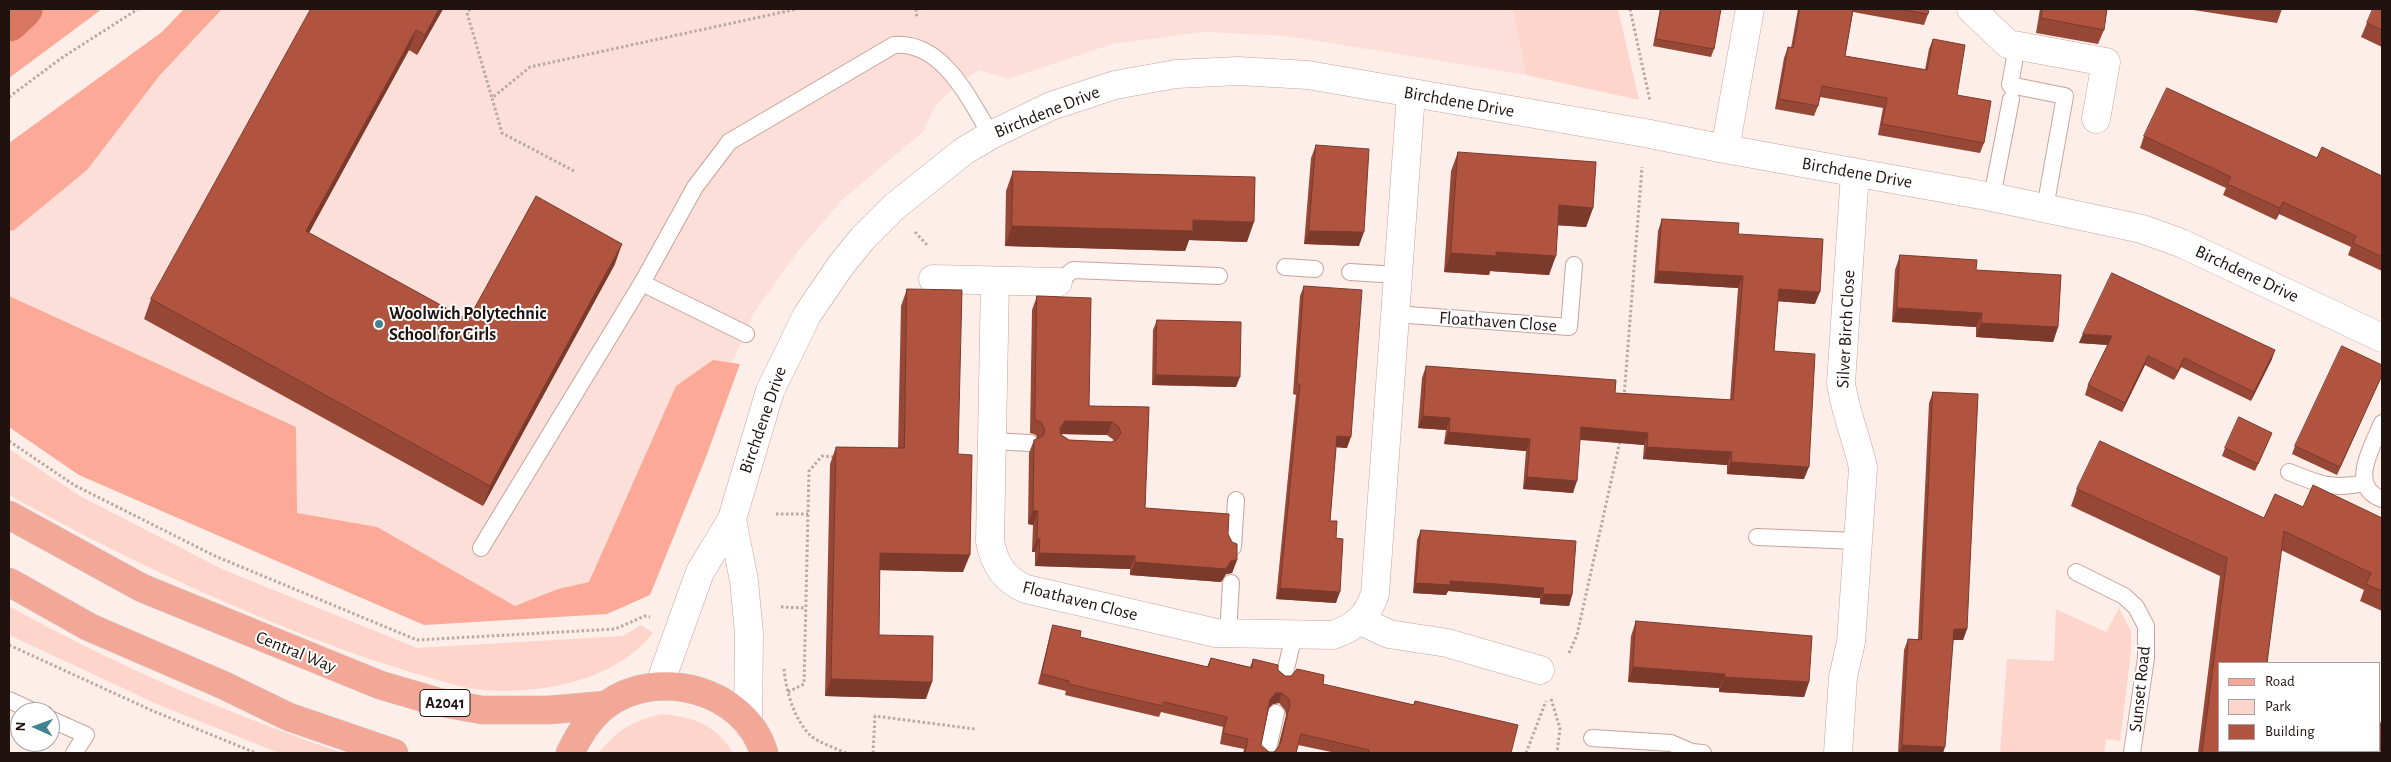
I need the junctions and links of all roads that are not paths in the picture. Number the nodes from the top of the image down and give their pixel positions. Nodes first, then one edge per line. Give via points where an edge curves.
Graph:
1 (1750, 9) edge
2 (1971, 9) edge
3 (2017, 46) junction
4 (1411, 94) junction
5 (2011, 99) dead end
6 (2096, 119) dead end
7 (991, 135) junction
8 (1725, 149) junction
9 (1855, 173) junction
10 (1992, 197) junction
11 (2045, 208) junction
12 (1574, 265) dead end
13 (1285, 267) dead end
14 (1314, 269) dead end
15 (1350, 272) dead end
16 (1398, 275) junction
17 (1219, 276) dead end
18 (945, 280) road end
19 (995, 280) junction
20 (1058, 282) joint
21 (642, 283) junction
22 (1395, 314) junction
23 (746, 334) dead end
24 (2382, 338) edge
25 (2382, 423) edge
26 (992, 441) junction
27 (1030, 443) dead end
28 (2289, 472) dead end
29 (2365, 483) junction
30 (2382, 499) edge
31 (1236, 500) dead end
32 (9, 515) edge
33 (732, 519) junction
34 (1758, 537) dead end
35 (1857, 541) junction
36 (1233, 547) edge
37 (481, 548) dead end
38 (2076, 572) dead end
39 (9, 582) edge
40 (1231, 583) dead end
41 (1361, 621) junction
42 (1228, 634) junction
43 (1294, 635) junction
44 (1553, 665) road end
45 (1284, 677) edge
46 (659, 686) junction
47 (606, 705) junction
48 (1276, 713) dead end
49 (60, 723) edge
50 (748, 724) junction
51 (1592, 738) dead end
52 (765, 752) edge
53 (74, 753) edge
54 (394, 753) edge
55 (570, 753) edge
56 (1267, 753) edge
57 (1703, 753) edge
58 (1838, 753) edge
59 (2132, 753) edge

1 - 8 street
2 - 3 street via 2008,44
3 - 6 street via 2106,62
3 - 11 lane via 2010,85 2066,96
4 - 7 street, Birchdene Drive via 1308,76 1238,71 1176,74 1115,85 1051,106
4 - 8 street, Birchdene Drive
4 - 16 street
5 - 10 lane
7 - 21 lane via 959,84 940,61 906,44 894,45 729,142 695,187
7 - 33 street, Birchdene Drive via 929,177 894,207 863,238 806,315 770,390
8 - 9 street, Birchdene Drive
9 - 10 street, Birchdene Drive
9 - 35 street, Silver Birch Close via 1841,383 1844,406 1858,442 1863,468
10 - 11 street, Birchdene Drive
11 - 24 street, Birchdene Drive via 2142,229 2182,243
12 - 22 lane, Floathaven Close via 1569,326
13 - 14 lane
15 - 16 lane
16 - 22 street
17 - 20 lane via 1073,270
18 - 19 street
19 - 20 street
19 - 26 street, Floathaven Close
21 - 23 lane
21 - 37 lane
22 - 41 street via 1375,594
25 - 29 lane via 2366,461
26 - 27 lane
26 - 42 street, Floathaven Close via 990,541 993,556 1013,584 1026,590
28 - 29 lane via 2318,484 2346,488
29 - 30 lane via 2375,496
31 - 36 lane
32 - 47 main road, Central Way / A2041 via 142,588 380,685 438,702 482,710 549,710
33 - 46 street, Birchdene Drive via 700,572
33 - 50 street, Birchdene Drive via 750,633
34 - 35 lane
35 - 58 street, Silver Birch Close via 1851,642 1843,676
38 - 59 lane, Sunset Road via 2124,596 2136,607 2146,626 2146,658
39 - 54 main road via 89,626 289,716
40 - 42 lane
41 - 43 street, Floathaven Close via 1333,635
41 - 44 street via 1389,634
42 - 43 street, Floathaven Close
43 - 45 lane
46 - 47 main road, Central Way / A2041 via 631,692
46 - 50 main road, Central Way / A2041 via 692,688 722,701
47 - 55 main road, Central Way / A2041 via 583,728
48 - 56 lane
49 - 53 lane via 86,735
50 - 52 main road, Central Way / A2041
51 - 57 lane via 1671,743

